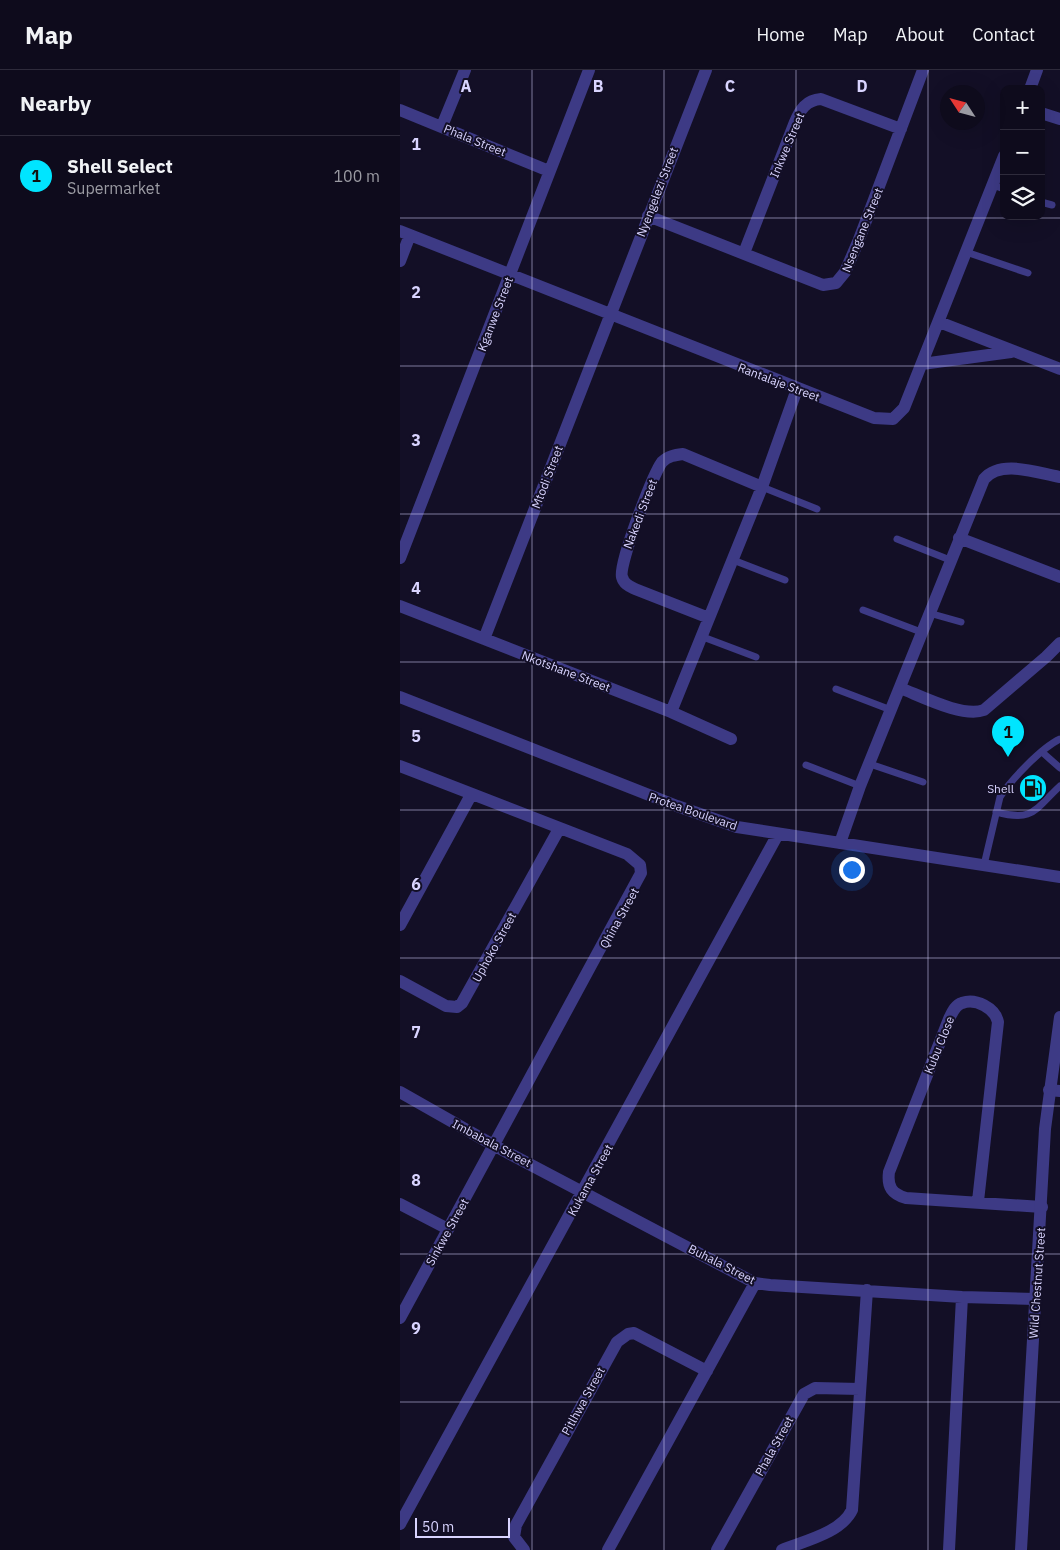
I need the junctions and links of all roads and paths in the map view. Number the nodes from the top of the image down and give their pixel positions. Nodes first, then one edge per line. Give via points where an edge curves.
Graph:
1 (465, 70) edge
2 (589, 70) edge
3 (706, 70) edge
4 (923, 70) edge
5 (1034, 71) edge
6 (1031, 85) edge
7 (400, 110) edge
8 (1045, 114) edge
9 (1060, 119) edge
10 (442, 126) junction
11 (901, 129) junction
12 (549, 171) junction
13 (998, 187) edge
14 (1045, 203) edge
15 (1052, 206) dead end
16 (648, 216) junction
17 (405, 233) edge
18 (966, 252) junction
19 (744, 253) junction
20 (400, 261) edge
21 (1028, 273) dead end
22 (510, 275) junction
23 (610, 315) junction
24 (939, 322) junction
25 (1013, 352) junction
26 (922, 364) junction
27 (1060, 369) edge
28 (797, 389) junction
29 (1060, 477) edge
30 (762, 487) junction
31 (817, 509) dead end
32 (959, 538) junction
33 (897, 539) dead end
34 (400, 558) edge
35 (733, 560) junction
36 (950, 560) junction
37 (1060, 577) edge
38 (785, 580) dead end
39 (400, 606) edge
40 (863, 610) dead end
41 (929, 613) junction
42 (709, 618) junction
43 (961, 622) dead end
44 (921, 632) junction
45 (703, 637) junction
46 (484, 639) junction
47 (1060, 643) edge
48 (756, 657) dead end
49 (900, 688) junction
50 (836, 689) dead end
51 (400, 697) edge
52 (891, 710) junction
53 (671, 712) junction
54 (732, 739) dead end
55 (1060, 739) edge
56 (1042, 752) junction
57 (870, 764) junction
58 (806, 765) dead end
59 (400, 766) edge
60 (1060, 768) edge
61 (923, 782) dead end
62 (860, 786) junction
63 (1060, 786) edge
64 (471, 795) junction
65 (996, 812) junction
66 (559, 829) junction
67 (778, 834) junction
68 (840, 843) junction
69 (984, 865) junction
70 (1060, 877) edge
71 (400, 925) edge
72 (400, 981) edge
73 (1060, 1017) edge
74 (1055, 1091) edge
75 (400, 1092) edge
76 (495, 1146) junction
77 (584, 1191) junction
78 (978, 1201) junction
79 (400, 1204) edge
80 (1042, 1207) junction
81 (448, 1229) junction
82 (755, 1282) junction
83 (867, 1290) junction
84 (962, 1297) junction
85 (1035, 1299) junction
86 (400, 1318) edge
87 (707, 1371) junction
88 (860, 1389) junction
89 (400, 1524) edge
90 (524, 1550) edge
91 (608, 1550) edge
92 (717, 1550) edge
93 (782, 1550) edge
94 (948, 1550) edge
95 (1021, 1550) edge

1 - 10 street
2 - 12 street, Kganwe Street
3 - 16 street, Nyengelezi Street
4 - 11 street, Nsengane Street
5 - 6 street
7 - 10 street, Phala Street
8 - 9 street
10 - 12 street, Phala Street
11 - 19 street, Inkwe Street via 821,99 810,101 799,112
11 - 19 street, Nsengane Street via 842,279 823,285
12 - 22 street, Kganwe Street
13 - 18 street, Rantalaje Street
14 - 15 lane
16 - 19 street, Nsengane Street
16 - 23 street, Nyengelezi Street
17 - 20 street
17 - 22 street, Rantalaje Street
18 - 21 lane
18 - 24 street, Rantalaje Street
22 - 23 street, Rantalaje Street
22 - 34 street, Kganwe Street
23 - 28 street, Rantalaje Street
23 - 46 street, Mtodi Street
24 - 25 street
24 - 26 street, Rantalaje Street
25 - 26 street
25 - 27 street
26 - 28 street, Rantalaje Street via 900,415 888,420 874,418
28 - 30 street
29 - 32 street via 1011,469 988,475 979,488
30 - 31 lane
30 - 35 street
30 - 42 street, Nakedi Street via 683,454 670,456 658,469 626,552 622,578 624,583 635,589
32 - 36 street
32 - 37 street
33 - 36 lane
35 - 38 lane
35 - 42 street
36 - 41 street
39 - 46 street, Nkotshane Street
40 - 44 lane
41 - 43 lane
41 - 44 street
42 - 45 street
44 - 49 street
45 - 48 lane
45 - 53 street
46 - 53 street, Nkotshane Street
47 - 49 street via 991,704 977,712 962,711
49 - 52 street
50 - 52 lane
51 - 67 street, Protea Boulevard via 710,819
52 - 57 street
53 - 54 street, Nkotshane Street
55 - 56 lane
56 - 60 lane
56 - 65 lane via 1006,788
57 - 61 lane
57 - 62 street
58 - 62 lane
59 - 64 street, Qhina Street
62 - 68 street
63 - 65 lane via 1030,814 1017,817
64 - 66 street, Qhina Street
64 - 71 street
65 - 69 lane
66 - 72 street, Uphoko Street via 462,1003 457,1007 446,1006
66 - 76 street, Qhina Street via 627,854 640,865 641,873
67 - 68 street, Protea Boulevard
67 - 77 street, Kukama Street
68 - 69 street, Protea Boulevard
69 - 70 street, Protea Boulevard
73 - 74 street, Wild Chestnut Street
74 - 80 street, Wild Chestnut Street
75 - 76 street, Imbabala Street
76 - 77 street, Imbabala Street
76 - 81 street, Sinkwe Street
77 - 82 street, Buhala Street
77 - 89 street, Kukama Street
78 - 78 street, Kubu Close via 906,1198 894,1193 887,1182 949,1019 957,1006 968,1002 989,1007 998,1022
78 - 80 street, Kubu Close
79 - 81 street
80 - 85 street, Wild Chestnut Street
81 - 86 street, Sinkwe Street
82 - 83 street, Buhala Street via 770,1286
82 - 87 street
83 - 84 street, Buhala Street
83 - 88 street
84 - 85 street, Buhala Street
84 - 94 street
85 - 95 street, Wild Chestnut Street
87 - 90 street, Pitlhwa Street via 634,1333 617,1342 516,1525 514,1537
87 - 91 street
88 - 92 street, Phala Street via 820,1388 804,1394
88 - 93 street via 852,1510 848,1518 835,1528

